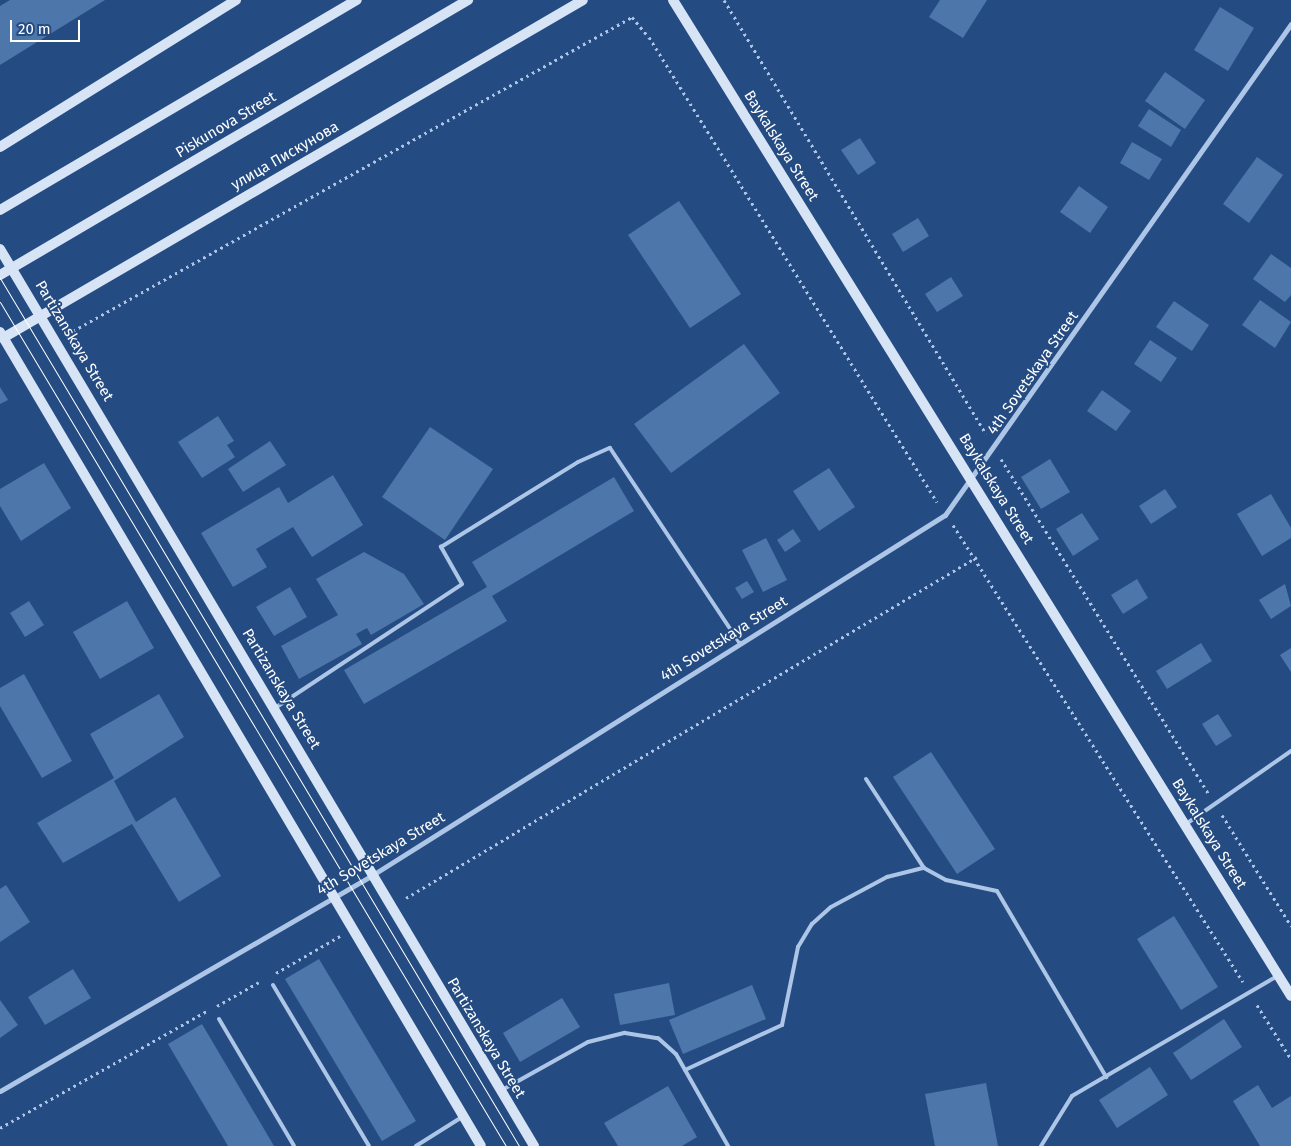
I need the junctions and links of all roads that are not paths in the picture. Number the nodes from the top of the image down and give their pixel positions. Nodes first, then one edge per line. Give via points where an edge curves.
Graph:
1 (236, 0) edge
2 (357, 0) edge
3 (468, 0) edge
4 (583, 0) edge
5 (673, 0) edge
6 (1291, 24) edge
7 (0, 147) edge
8 (0, 210) edge
9 (0, 248) edge
10 (12, 269) junction
11 (0, 275) edge
12 (42, 314) junction
13 (2, 335) edge
14 (972, 478) junction
15 (740, 644) junction
16 (275, 708) junction
17 (1291, 751) edge
18 (866, 779) dead end
19 (1186, 824) junction
20 (924, 868) junction
21 (374, 874) junction
22 (333, 898) junction
23 (1278, 975) junction
24 (273, 985) dead end
25 (1291, 996) edge
26 (219, 1019) dead end
27 (685, 1070) junction
28 (1106, 1077) junction
29 (0, 1091) edge
30 (500, 1091) junction
31 (463, 1116) junction
32 (294, 1146) edge
33 (369, 1146) edge
34 (416, 1146) edge
35 (481, 1146) edge
36 (534, 1146) edge
37 (728, 1146) edge
38 (1041, 1146) edge

1 - 7 street
2 - 8 street
3 - 10 street, Piskunova Street
4 - 12 street, улица Пискунова
5 - 14 street, Baykalskaya Street
6 - 14 street, 4th Sovetskaya Street via 995,450
9 - 10 street, Partizanskaya Street
10 - 11 street, Piskunova Street
10 - 12 street, Partizanskaya Street
12 - 13 street, улица Пискунова
12 - 16 street, Partizanskaya Street
13 - 22 street
14 - 15 street, 4th Sovetskaya Street via 945,515
14 - 19 street, Baykalskaya Street
15 - 16 lane via 610,448 578,462 441,547 462,584
15 - 21 street, 4th Sovetskaya Street
16 - 21 street, Partizanskaya Street
17 - 19 lane
18 - 20 lane
19 - 23 street, Baykalskaya Street
20 - 27 lane via 887,877 831,907 812,924 798,946 782,1025
20 - 28 lane via 946,880 997,891
21 - 22 street, 4th Sovetskaya Street
21 - 30 street, Partizanskaya Street
22 - 29 street, 4th Sovetskaya Street
22 - 31 street
23 - 25 street, Baykalskaya Street
23 - 28 lane
24 - 33 lane
26 - 32 lane
27 - 30 lane via 658,1038 625,1033 588,1042
27 - 37 lane
28 - 38 lane via 1072,1096
30 - 36 street, Partizanskaya Street
31 - 34 lane
31 - 35 street

